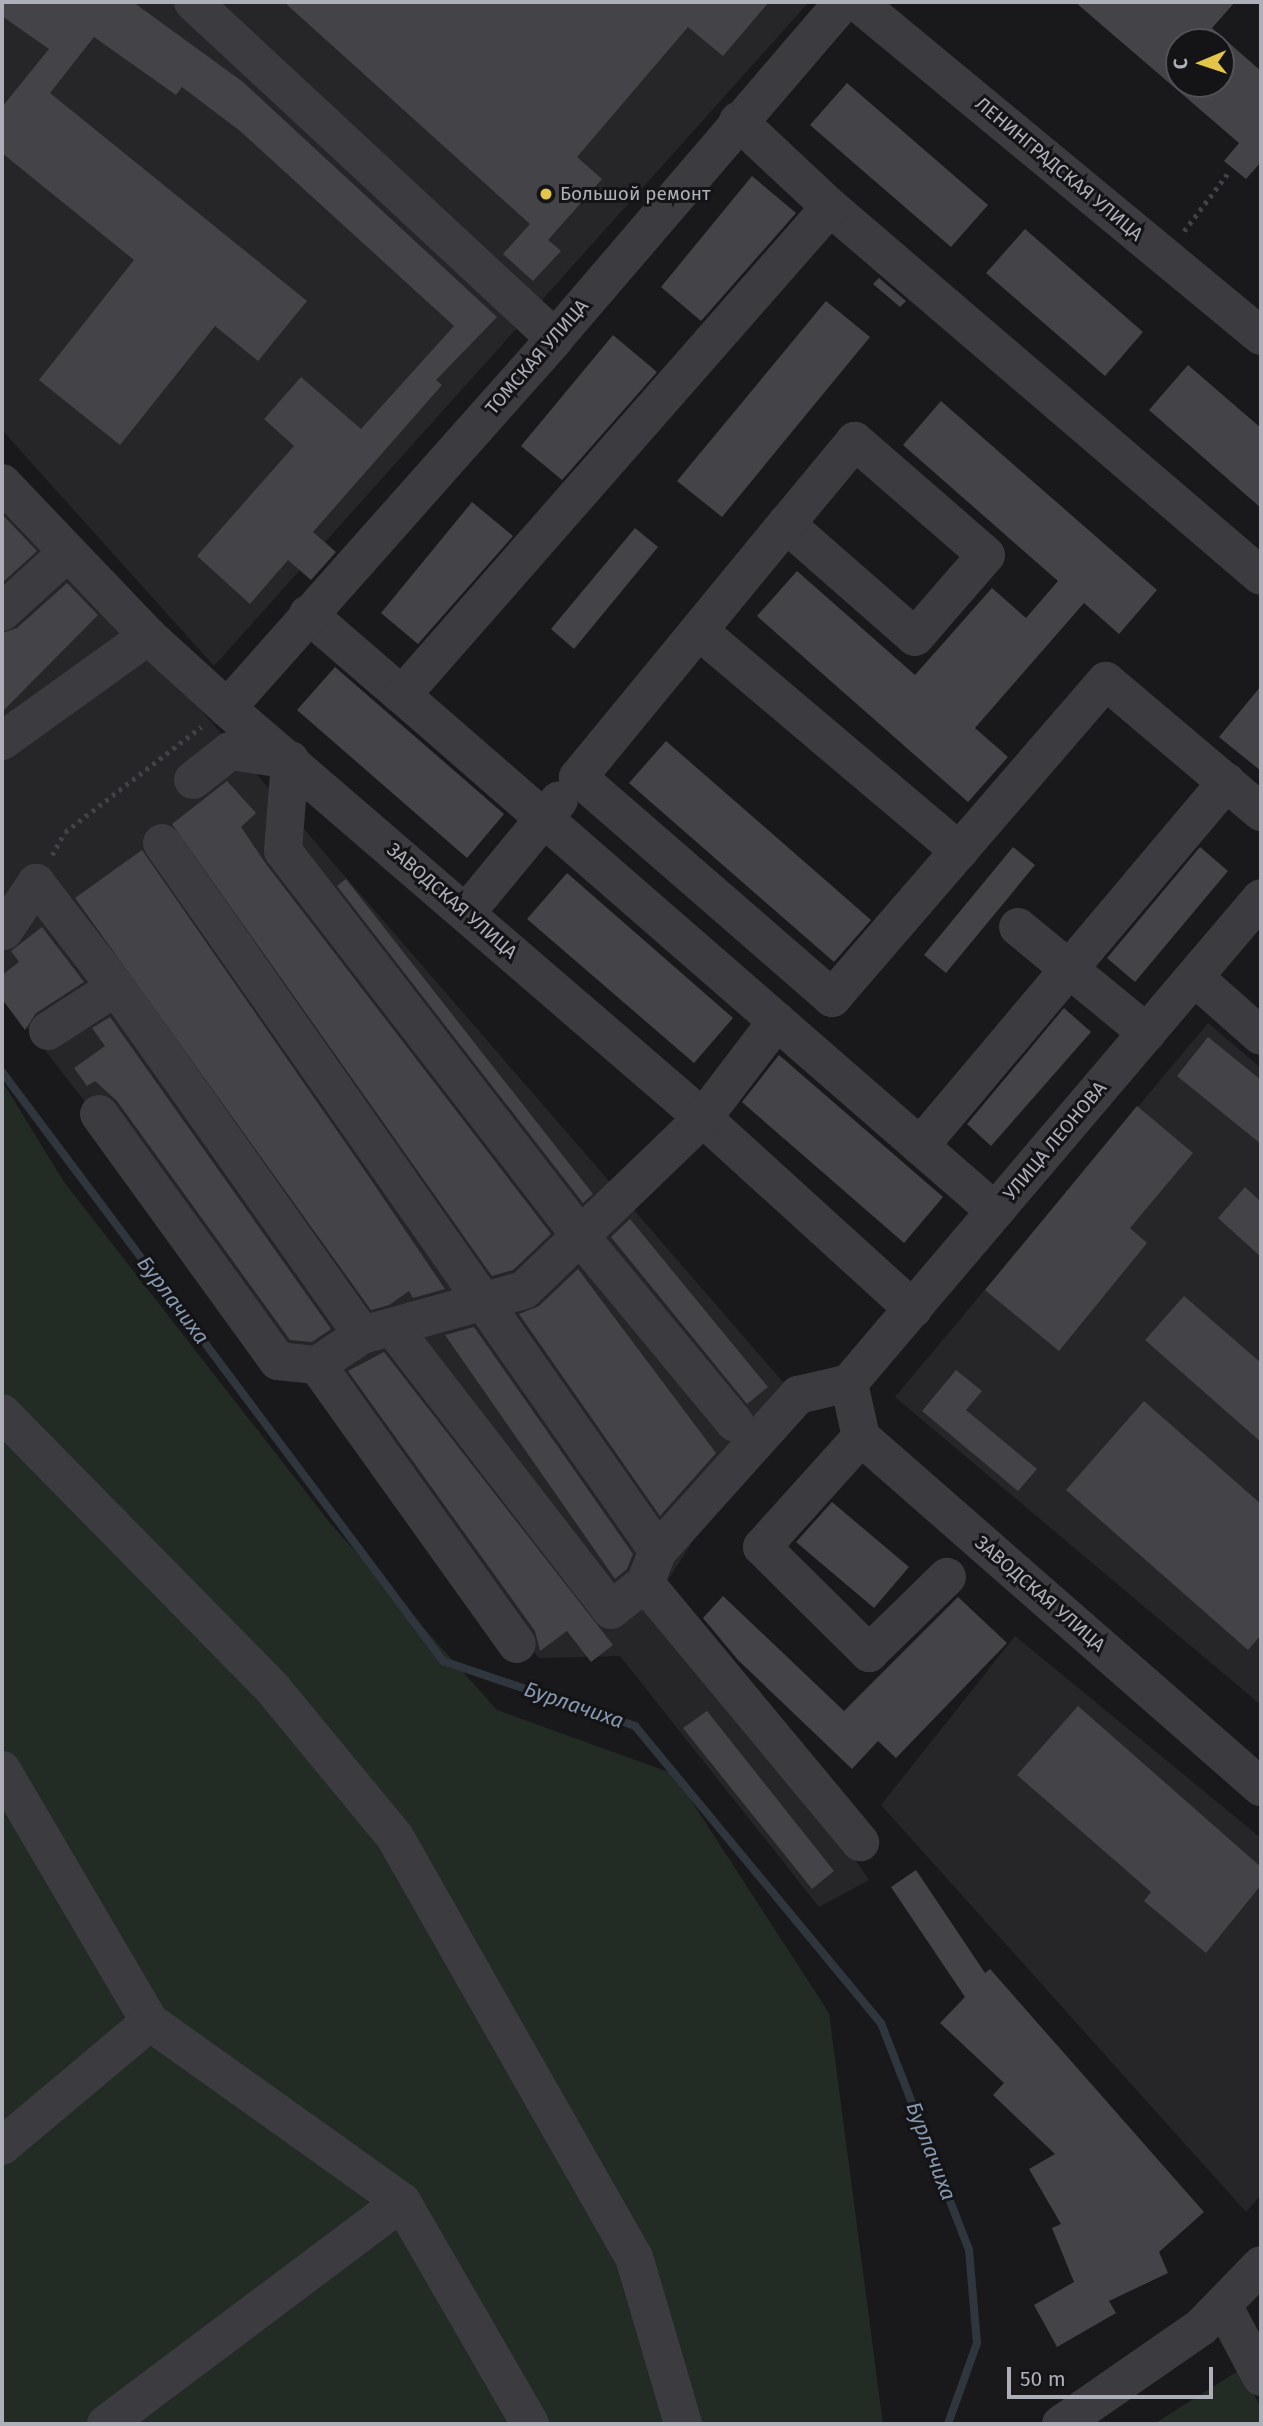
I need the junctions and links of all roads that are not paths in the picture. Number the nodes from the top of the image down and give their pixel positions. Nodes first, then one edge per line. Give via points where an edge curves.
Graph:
1 (193, 2) edge
2 (843, 2) edge
3 (857, 2) edge
4 (738, 121) junction
5 (830, 207) junction
6 (1261, 336) edge
7 (555, 338) junction
8 (2, 485) edge
9 (786, 524) junction
10 (68, 552) junction
11 (1261, 576) edge
12 (2, 612) edge
13 (308, 614) junction
14 (699, 631) junction
15 (148, 636) junction
16 (402, 695) junction
17 (227, 708) junction
18 (2, 741) edge
19 (290, 760) junction
20 (578, 777) junction
21 (193, 780) dead end
22 (1226, 782) junction
23 (1261, 812) edge
24 (544, 819) junction
25 (162, 844) dead end
26 (959, 850) junction
27 (1261, 898) edge
28 (466, 913) junction
29 (1018, 928) dead end
30 (4, 931) dead end
31 (1068, 968) junction
32 (1194, 978) junction
33 (116, 987) junction
34 (832, 998) junction
35 (788, 1030) junction
36 (48, 1031) dead end
37 (1147, 1033) junction
38 (1261, 1036) edge
39 (99, 1114) dead end
40 (703, 1118) junction
41 (920, 1146) junction
42 (995, 1211) junction
43 (581, 1237) junction
44 (485, 1299) junction
45 (913, 1308) junction
46 (378, 1331) junction
47 (317, 1365) junction
48 (849, 1384) junction
49 (2, 1413) edge
50 (735, 1423) dead end
51 (861, 1437) junction
52 (652, 1567) junction
53 (947, 1577) dead end
54 (517, 1644) dead end
55 (2, 1770) edge
56 (1261, 1787) edge
57 (860, 1842) dead end
58 (150, 2022) junction
59 (2, 2146) edge
60 (402, 2202) junction
61 (1261, 2264) edge
62 (1224, 2307) junction
63 (1261, 2376) edge
64 (106, 2424) edge
65 (530, 2424) edge
66 (683, 2424) edge
67 (1061, 2424) edge

1 - 7 street
2 - 4 street, ТОМСКАЯ УЛИЦА
3 - 6 street, ЛЕНИНГРАДСКАЯ УЛИЦА
4 - 5 street
4 - 7 street, ТОМСКАЯ УЛИЦА
5 - 11 street
5 - 16 street
7 - 13 street, ТОМСКАЯ УЛИЦА
8 - 10 street, ЗАВОДСКАЯ УЛИЦА
9 - 9 street via 855,440 986,555 915,637
9 - 14 street
10 - 12 street
10 - 15 street, ЗАВОДСКАЯ УЛИЦА
13 - 16 street
13 - 17 street, ТОМСКАЯ УЛИЦА
14 - 20 street
14 - 26 street
15 - 17 street, ЗАВОДСКАЯ УЛИЦА
15 - 18 street
16 - 24 street
17 - 19 street, ЗАВОДСКАЯ УЛИЦА
19 - 21 street via 230,751
19 - 28 street, ЗАВОДСКАЯ УЛИЦА
19 - 43 street via 283,851
20 - 24 street
20 - 34 street
22 - 23 street
22 - 26 street via 1106,681
22 - 31 street
24 - 28 street
24 - 35 street
25 - 44 street
26 - 34 street
27 - 32 street, УЛИЦА ЛЕОНОВА
28 - 40 street, ЗАВОДСКАЯ УЛИЦА
29 - 31 street
30 - 33 street via 36,883
31 - 37 street
31 - 41 street
32 - 37 street, УЛИЦА ЛЕОНОВА
32 - 38 street
33 - 36 street
33 - 46 street
34 - 35 street
35 - 40 street
35 - 41 street
37 - 42 street, УЛИЦА ЛЕОНОВА
39 - 47 street via 278,1362
40 - 43 street
40 - 45 street, ЗАВОДСКАЯ УЛИЦА
41 - 42 street
42 - 45 street, УЛИЦА ЛЕОНОВА
43 - 44 street via 524,1290
43 - 50 street
44 - 46 street
44 - 52 street
45 - 48 street, УЛИЦА ЛЕОНОВА
46 - 47 street
46 - 52 street via 611,1610
47 - 54 street
48 - 51 street
48 - 52 street via 798,1395
49 - 66 street via 273,1689 395,1836 634,2257
51 - 53 street via 762,1548 869,1653
51 - 56 street, ЗАВОДСКАЯ УЛИЦА
52 - 57 street
55 - 58 street
58 - 59 street
58 - 60 street
60 - 64 street
60 - 65 street
61 - 62 street
62 - 63 street
62 - 67 street

